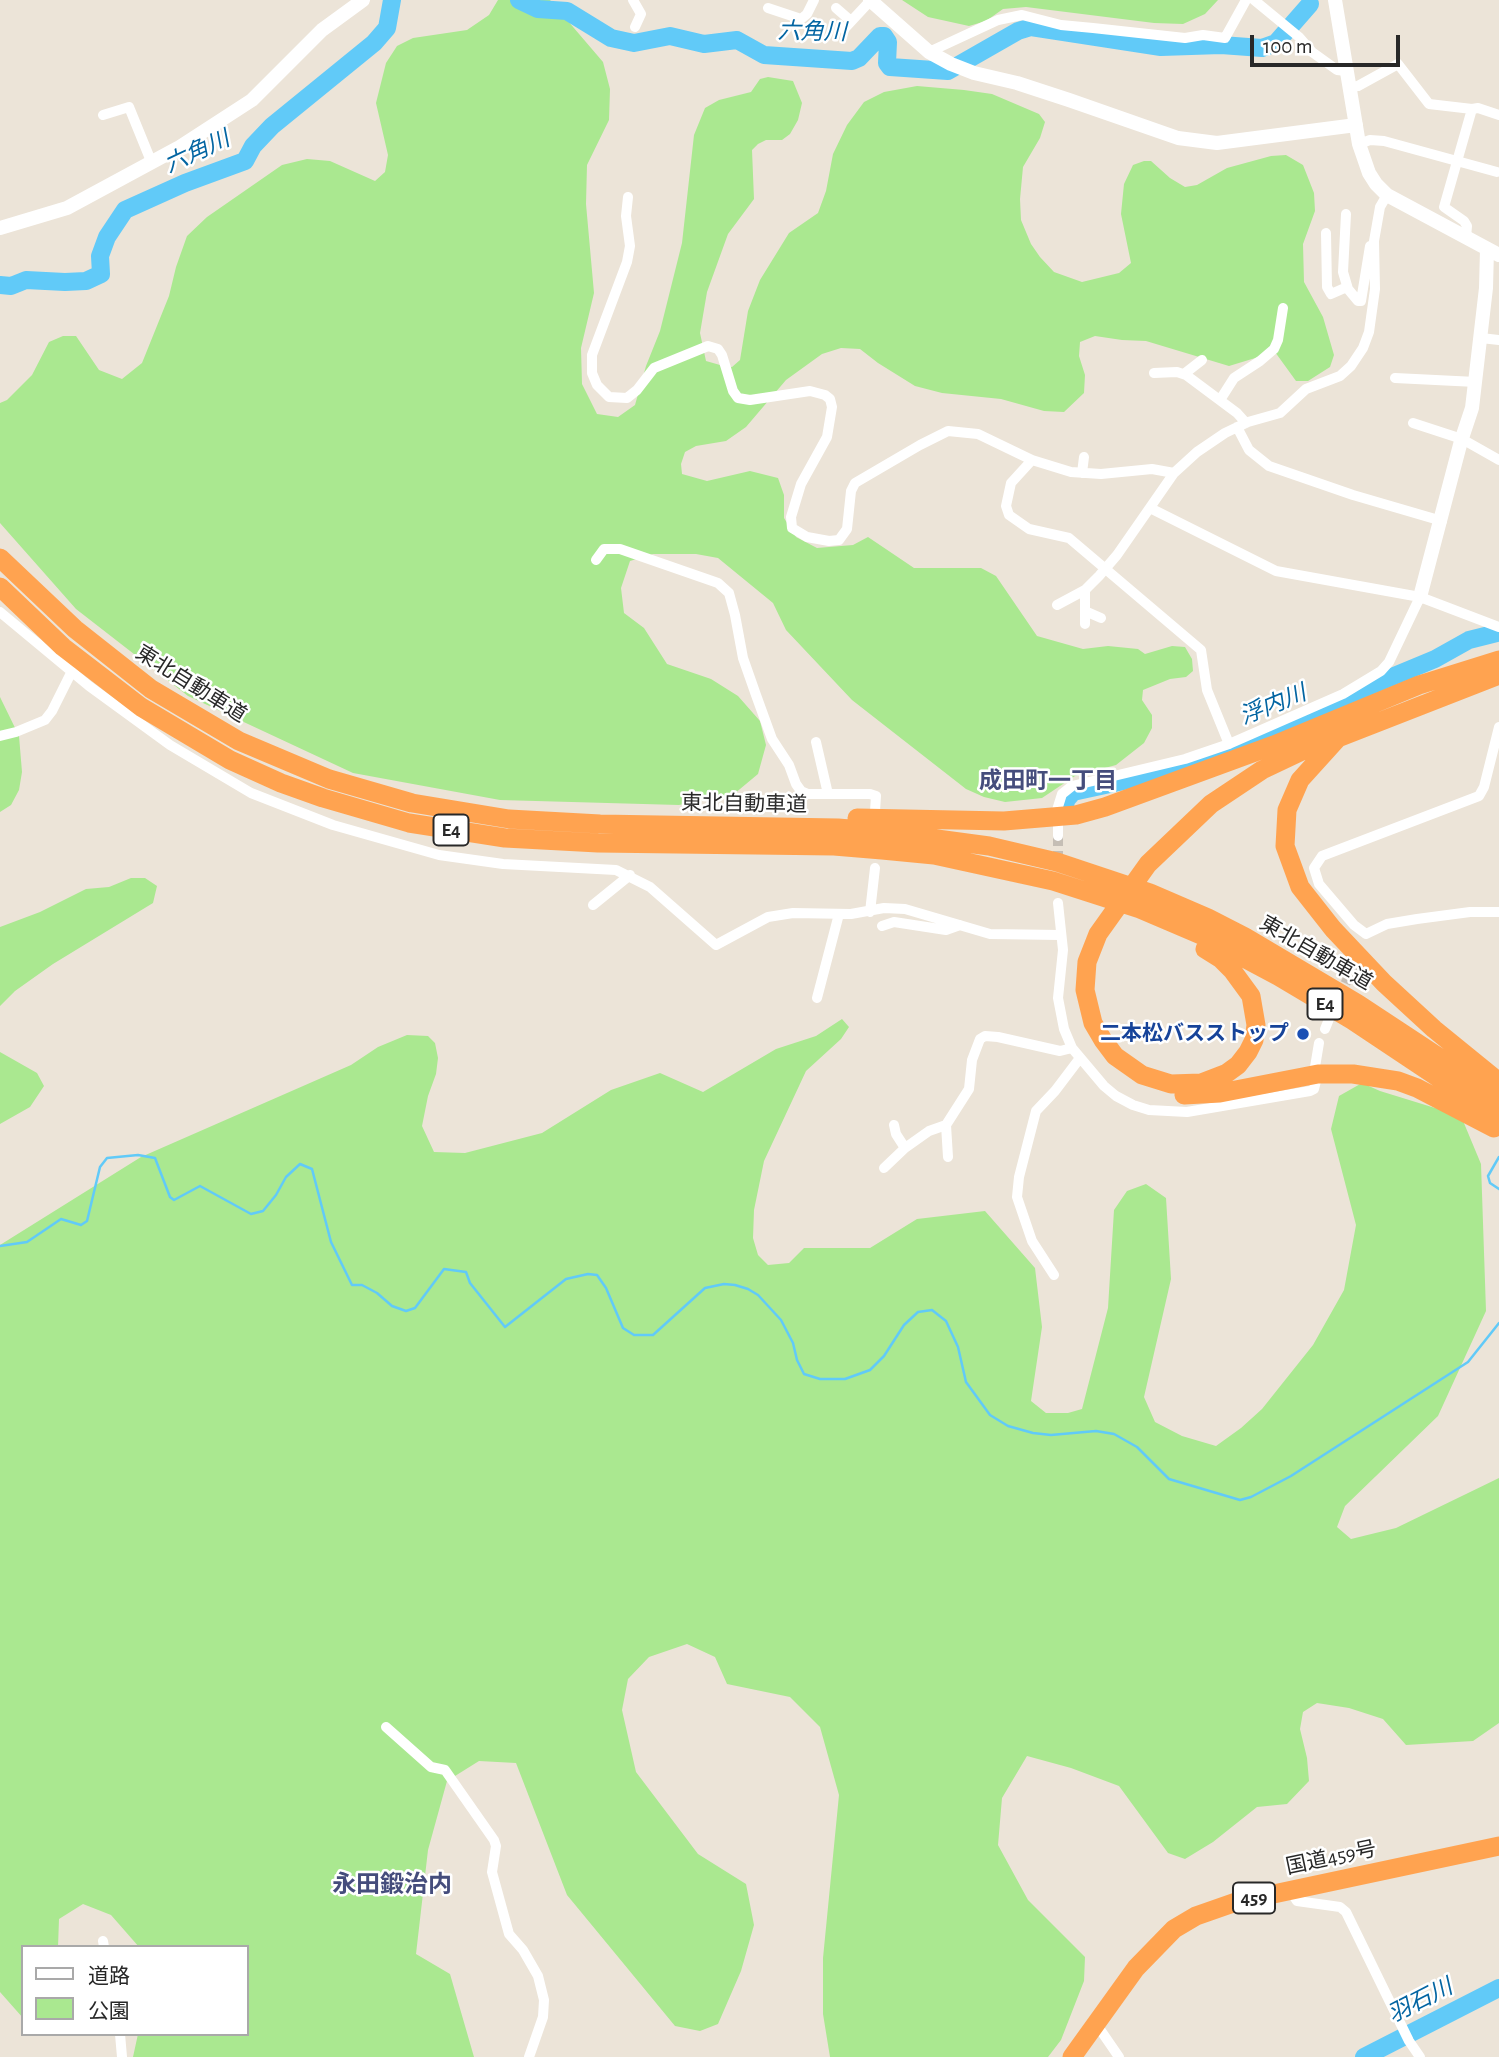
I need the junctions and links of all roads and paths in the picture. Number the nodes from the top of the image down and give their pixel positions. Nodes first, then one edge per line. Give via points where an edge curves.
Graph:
1 (363, 0) edge
2 (633, 0) edge
3 (814, 0) edge
4 (870, 0) edge
5 (1246, 0) edge
6 (1254, 0) edge
7 (1335, 0) edge
8 (768, 8) dead end
9 (836, 8) dead end
10 (635, 27) dead end
11 (929, 52) junction
12 (1346, 71) junction
13 (1349, 88) junction
14 (1472, 109) junction
15 (103, 115) dead end
16 (1499, 116) edge
17 (1356, 125) junction
18 (1360, 144) junction
19 (151, 161) junction
20 (1456, 162) junction
21 (1497, 172) dead end
22 (1387, 195) junction
23 (628, 197) dead end
24 (1346, 214) dead end
25 (0, 228) edge
26 (1326, 233) dead end
27 (1466, 237) junction
28 (1374, 241) junction
29 (1493, 252) edge
30 (1347, 287) junction
31 (1493, 289) edge
32 (1283, 308) dead end
33 (1481, 338) junction
34 (1499, 340) edge
35 (1202, 360) dead end
36 (1154, 373) dead end
37 (1184, 374) junction
38 (1395, 379) dead end
39 (1476, 382) junction
40 (1220, 400) junction
41 (1413, 423) dead end
42 (1242, 425) junction
43 (1462, 439) junction
44 (1084, 457) dead end
45 (1032, 460) junction
46 (1499, 460) edge
47 (1174, 473) junction
48 (1082, 474) junction
49 (1150, 508) junction
50 (1442, 521) junction
51 (0, 558) edge
52 (596, 560) dead end
53 (1105, 569) junction
54 (0, 587) edge
55 (1085, 590) junction
56 (1420, 597) junction
57 (1057, 605) dead end
58 (1085, 611) junction
59 (0, 612) edge
60 (1101, 618) dead end
61 (1085, 624) dead end
62 (1499, 627) edge
63 (1499, 660) edge
64 (72, 671) junction
65 (1499, 675) edge
66 (1499, 727) edge
67 (0, 736) edge
68 (1338, 738) junction
69 (816, 742) dead end
70 (1229, 744) junction
71 (1274, 745) junction
72 (828, 793) junction
73 (1057, 810) dead end
74 (875, 811) dead end
75 (600, 824) junction
76 (1058, 824) dead end
77 (1058, 836) tunnel mouth
78 (875, 868) dead end
79 (630, 875) junction
80 (1058, 902) dead end
81 (593, 905) dead end
82 (1142, 905) junction
83 (870, 912) junction
84 (1499, 912) edge
85 (839, 914) junction
86 (960, 925) junction
87 (881, 926) dead end
88 (1366, 934) junction
89 (1060, 935) junction
90 (1362, 948) tunnel mouth
91 (817, 998) dead end
92 (1320, 1044) dead end
93 (1072, 1048) junction
94 (1080, 1058) junction
95 (1315, 1067) dead end
96 (1316, 1081) dead end
97 (1499, 1082) edge
98 (1499, 1097) edge
99 (1499, 1118) edge
100 (894, 1125) dead end
101 (946, 1125) junction
102 (1499, 1130) edge
103 (905, 1148) junction
104 (948, 1157) dead end
105 (884, 1168) dead end
106 (1055, 1275) dead end
107 (386, 1727) dead end
108 (1499, 1846) edge
109 (1290, 1890) junction
110 (1097, 2025) junction
111 (120, 2036) edge
112 (122, 2057) edge
113 (530, 2057) edge
114 (1072, 2057) edge
115 (1119, 2057) edge
116 (1420, 2057) edge

1 - 19 street via 322,30 243,107
2 - 10 street via 641,14
3 - 8 street via 801,19
4 - 9 street via 847,25
4 - 11 street
5 - 11 street via 1225,38 1093,28 1022,15 998,20
6 - 12 street via 1312,52 1337,70
7 - 12 street
11 - 17 street via 974,73 1017,83 1162,134 1202,142
12 - 13 street
13 - 14 street via 1398,64 1429,104
13 - 17 street
14 - 16 street
14 - 20 street
15 - 19 street via 129,107
17 - 18 street
18 - 20 street via 1384,141
18 - 22 street via 1369,173
19 - 25 street via 67,208
20 - 21 street
20 - 27 street via 1444,207 1464,222
22 - 27 street
22 - 28 street
23 - 45 street via 630,246 592,355 597,385 610,397 627,398 654,368 708,346 719,349 738,398 810,391 825,395 832,407 830,427 794,500 791,524 796,531 820,540 839,540 847,529 855,483 948,431 978,433
24 - 30 street via 1343,272
26 - 30 street via 1327,287 1331,295
27 - 29 street
28 - 30 street via 1361,301
28 - 42 street via 1375,289 1368,332 1358,356 1340,376 1306,389 1280,413
29 - 31 street
31 - 33 street
32 - 40 street via 1274,349 1234,378
33 - 34 street
33 - 39 street
35 - 37 street
36 - 37 street
37 - 40 street
38 - 39 street
39 - 43 street
40 - 42 street via 1237,413
41 - 43 street
42 - 47 street via 1197,452
42 - 50 street via 1249,450 1269,466
43 - 46 street
43 - 50 street
44 - 48 street
45 - 48 street
45 - 53 street via 1011,483 1006,506 1009,515 1029,529 1069,538
47 - 48 street via 1152,469
47 - 49 street
49 - 53 street
49 - 56 street via 1276,571
50 - 56 street
51 - 75 highway, 東北自動車道 / E4 via 75,629 150,689 239,741 289,764 377,794 448,810
52 - 72 street via 604,549 620,549 718,583 729,593 743,658 772,739 801,791
53 - 55 street
53 - 70 street via 1201,650 1207,690
54 - 82 highway, 東北自動車道 / E4 via 101,678 181,733 281,783 369,813 505,838 834,846 934,855 1018,871 1085,894
55 - 57 street
55 - 58 street
56 - 62 street
56 - 70 street via 1390,662 1381,671 1326,703
58 - 60 street
58 - 61 street
59 - 64 street
63 - 71 highway via 1419,685
64 - 67 street via 45,720
64 - 79 street via 209,769 251,793 333,825 439,855 603,868
65 - 68 highway
66 - 88 street via 1479,796 1322,856 1314,868 1319,884
68 - 82 highway via 1274,764 1211,804 1148,864 1091,948 1086,998 1093,1023 1115,1056 1142,1075 1171,1084 1201,1083 1227,1073 1254,1040 1255,1010 1247,989 1220,959
68 - 97 highway via 1300,780 1287,810 1285,846 1300,887 1384,983
69 - 72 street
70 - 73 street via 1072,786 1062,794
71 - 75 highway via 1105,807 1051,819
71 - 102 highway via 1164,832 1098,912 1085,935 1075,970 1076,1004 1086,1033 1118,1072 1170,1095 1205,1095 1318,1074 1353,1074 1417,1088
72 - 74 street via 876,796
75 - 82 highway, 東北自動車道 / E4 via 838,828 989,846 1101,875
76 - 77 street
78 - 83 street
79 - 81 street
79 - 85 street via 716,945 768,917
80 - 89 street
82 - 98 highway, 東北自動車道 / E4 via 1208,918 1358,1003
82 - 99 highway, 東北自動車道 / E4 via 1352,1020
83 - 85 street
83 - 86 street via 897,908
84 - 88 street via 1407,921
85 - 91 street
86 - 87 street via 946,930 894,922
86 - 89 street via 990,934
88 - 90 street
89 - 93 street via 1058,998
92 - 95 street
93 - 94 street
93 - 101 street via 1060,1051 998,1037 980,1039 969,1089
94 - 96 street via 1116,1096 1162,1112 1187,1112 1310,1091
94 - 106 street via 1036,1111 1019,1177 1017,1197 1032,1241
100 - 103 street
101 - 103 street
101 - 104 street
103 - 105 street
107 - 113 street via 431,1767 445,1770 494,1840 492,1872 509,1934 538,1976 544,2000
108 - 109 highway, 国道459号 / 459
109 - 110 highway, 国道459号 / 459 via 1216,1908 1174,1929 1136,1968
109 - 116 street via 1297,1901 1340,1907 1346,1912
110 - 114 highway, 国道459号 / 459
110 - 115 street
111 - 112 street

